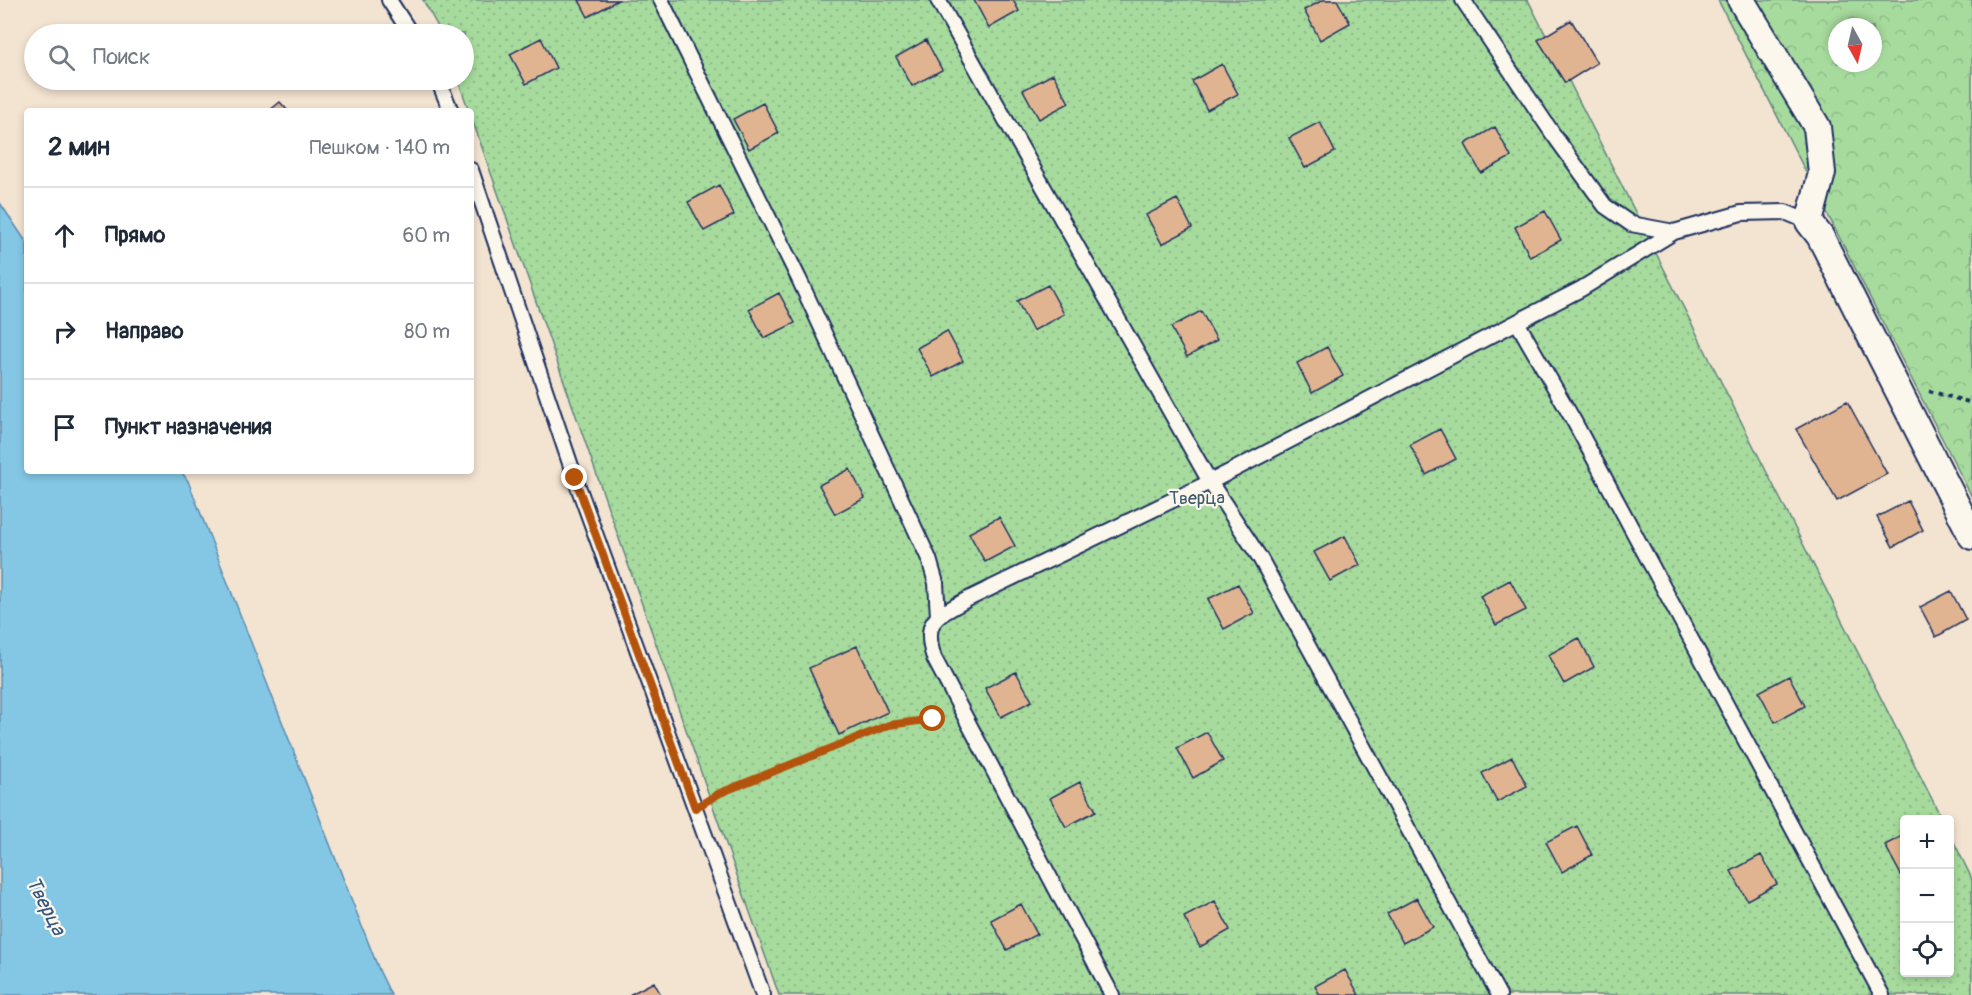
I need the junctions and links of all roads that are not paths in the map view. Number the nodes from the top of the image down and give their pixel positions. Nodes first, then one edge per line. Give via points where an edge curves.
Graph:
1 (389, 0) edge
2 (661, 0) edge
3 (938, 0) edge
4 (1463, 0) edge
5 (1741, 0) edge
6 (405, 24) edge
7 (442, 90) edge
8 (450, 108) edge
9 (474, 179) edge
10 (1809, 222) junction
11 (1674, 232) junction
12 (1517, 322) junction
13 (1210, 482) junction
14 (1972, 536) edge
15 (938, 616) junction
16 (764, 995) edge
17 (1112, 995) edge
18 (1499, 995) edge
19 (1882, 995) edge

1 - 6 lane
2 - 15 lane via 799,279 929,559 936,584
3 - 13 lane
4 - 11 lane via 1605,206 1631,224
5 - 10 street via 1817,127 1822,173
7 - 8 lane
9 - 16 lane via 575,478
10 - 11 lane via 1785,212 1741,213
10 - 14 street via 1820,236
11 - 12 lane via 1581,289
12 - 13 lane
12 - 19 lane
13 - 15 lane
13 - 18 lane via 1260,558
15 - 17 lane via 931,626 929,641 934,658

